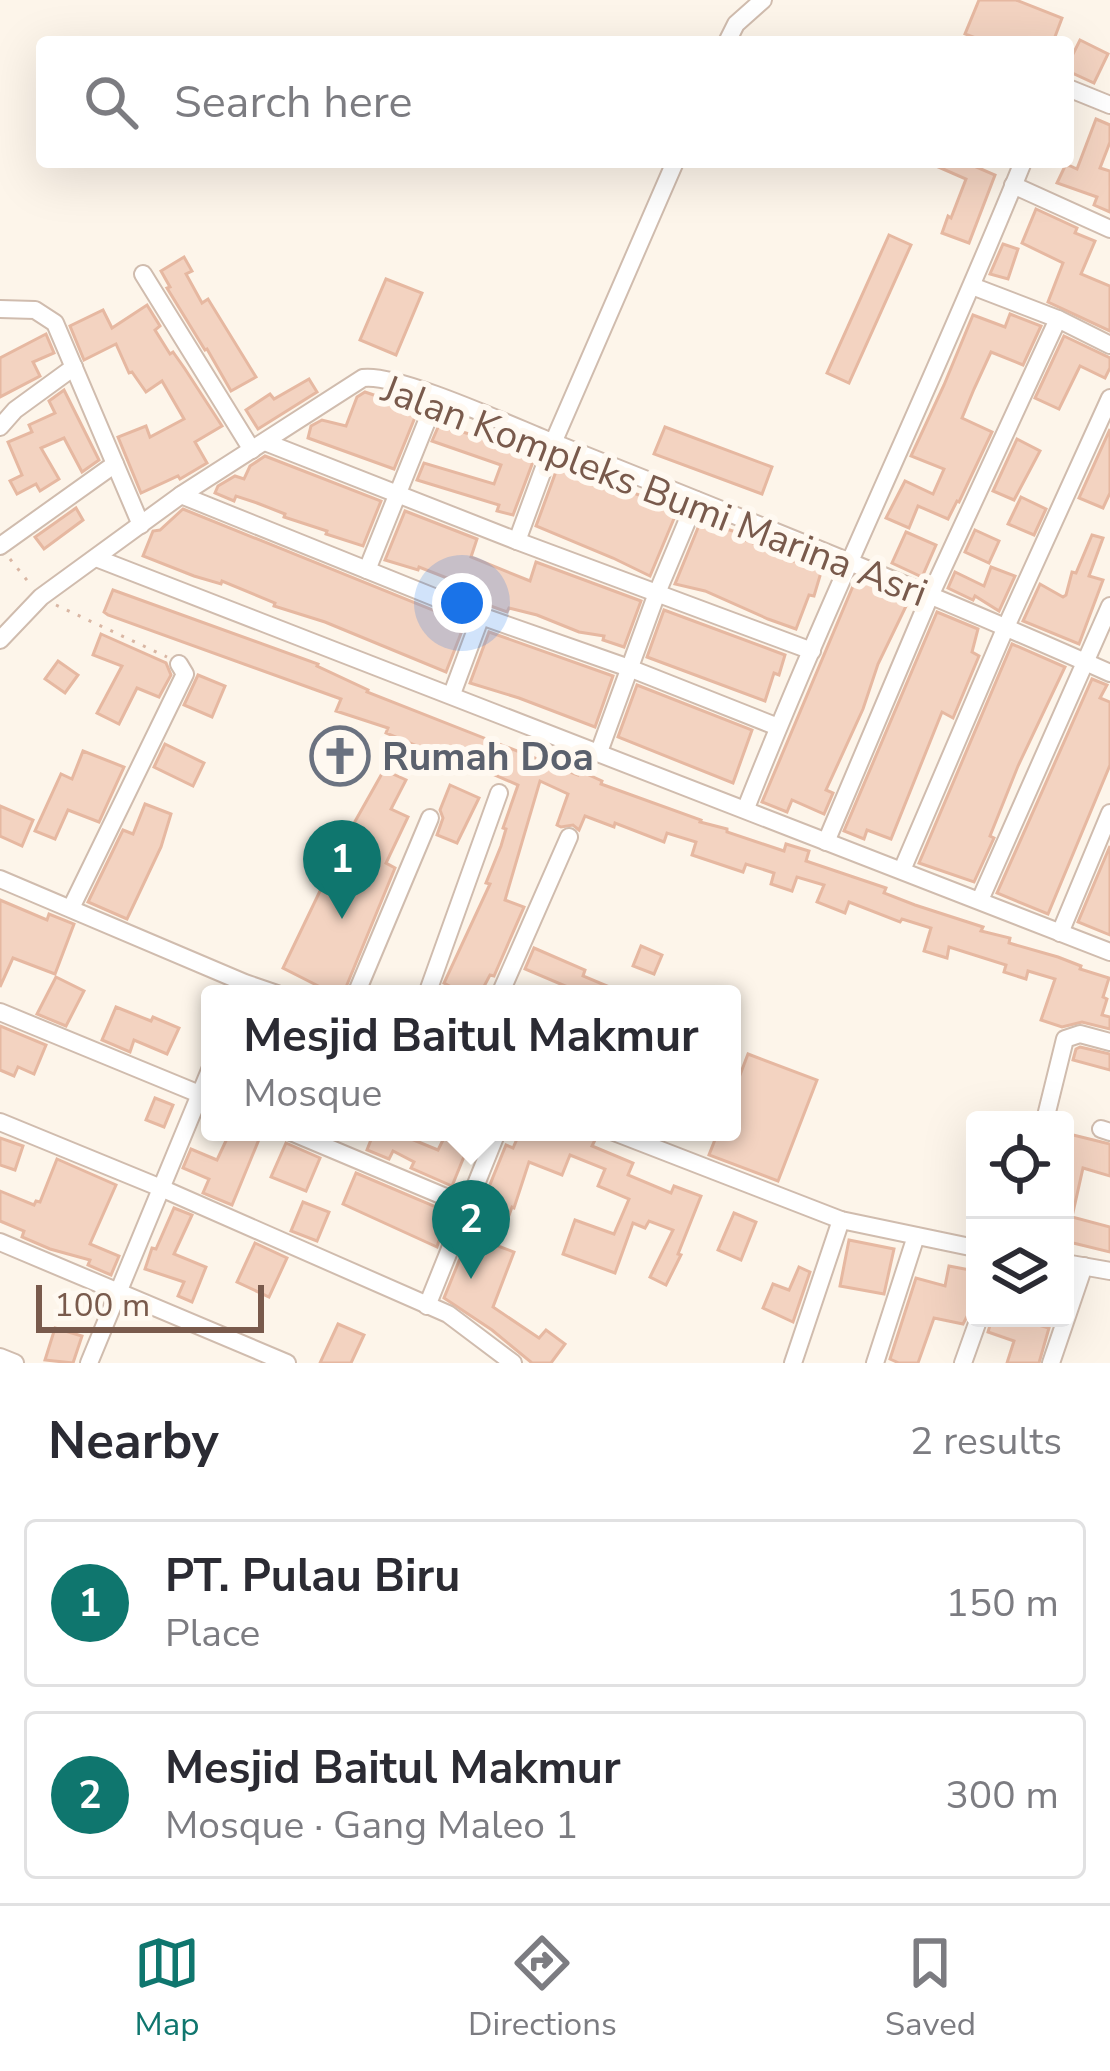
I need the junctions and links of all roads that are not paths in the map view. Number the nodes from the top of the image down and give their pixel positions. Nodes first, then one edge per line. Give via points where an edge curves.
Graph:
1 (764, 0) edge
2 (730, 36) edge
3 (1074, 90) edge
4 (1110, 105) edge
5 (672, 168) edge
6 (1020, 168) edge
7 (1013, 185) junction
8 (1110, 230) edge
9 (143, 274) dead end
10 (972, 286) junction
11 (0, 309) edge
12 (1058, 320) junction
13 (1110, 345) edge
14 (74, 367) junction
15 (436, 396) junction
16 (1110, 398) edge
17 (0, 427) edge
18 (554, 443) junction
19 (259, 446) junction
20 (115, 464) junction
21 (400, 494) junction
22 (181, 495) junction
23 (696, 500) junction
24 (141, 525) junction
25 (518, 541) junction
26 (0, 546) edge
27 (96, 558) junction
28 (851, 563) junction
29 (367, 570) junction
30 (657, 592) junction
31 (930, 596) junction
32 (1110, 606) edge
33 (481, 616) junction
34 (1005, 629) junction
35 (0, 640) edge
36 (812, 650) junction
37 (1084, 662) junction
38 (179, 664) road end
39 (629, 668) junction
40 (1110, 673) edge
41 (452, 694) junction
42 (778, 727) junction
43 (599, 752) junction
44 (500, 793) dead end
45 (746, 808) junction
46 (1110, 813) edge
47 (430, 818) dead end
48 (569, 837) dead end
49 (826, 842) junction
50 (902, 870) junction
51 (0, 879) edge
52 (980, 900) junction
53 (71, 908) junction
54 (1060, 933) junction
55 (1110, 952) edge
56 (235, 985) edge
57 (360, 985) edge
58 (430, 985) edge
59 (504, 985) edge
60 (0, 1012) edge
61 (1110, 1042) edge
62 (201, 1094) edge
63 (201, 1104) edge
64 (1047, 1111) edge
65 (0, 1122) edge
66 (312, 1141) edge
67 (493, 1141) edge
68 (637, 1141) edge
69 (161, 1188) junction
70 (467, 1206) junction
71 (841, 1220) junction
72 (916, 1236) junction
73 (0, 1243) edge
74 (966, 1246) edge
75 (1074, 1264) edge
76 (1084, 1266) junction
77 (1110, 1270) edge
78 (119, 1292) junction
79 (427, 1306) junction
80 (976, 1327) edge
81 (0, 1357) edge
82 (14, 1363) edge
83 (89, 1363) edge
84 (287, 1363) edge
85 (513, 1363) edge
86 (793, 1363) edge
87 (875, 1363) edge
88 (964, 1363) edge
89 (1051, 1363) edge

1 - 2 street
3 - 4 street
5 - 18 street
6 - 7 street
7 - 8 street
7 - 10 street
9 - 19 street
10 - 12 street
10 - 28 street
11 - 14 street via 21,308 55,323
12 - 13 street
12 - 31 street
14 - 17 street
14 - 20 street
15 - 18 street, Jalan Kompleks Bumi Marina Asri
15 - 19 street, Jalan Kompleks Bumi Marina Asri via 363,378
15 - 21 street
16 - 34 street
18 - 23 street, Jalan Kompleks Bumi Marina Asri
18 - 25 street
19 - 21 street
19 - 22 street, Jalan Kompleks Bumi Marina Asri
20 - 24 street
20 - 26 street
21 - 25 street
21 - 29 street
22 - 24 street, Jalan Kompleks Bumi Marina Asri
22 - 29 street
23 - 28 street, Jalan Kompleks Bumi Marina Asri
23 - 30 street
24 - 27 street, Jalan Kompleks Bumi Marina Asri
25 - 30 street
27 - 35 street, Jalan Kompleks Bumi Marina Asri via 41,597
27 - 41 street
28 - 31 street, Jalan Kompleks Bumi Marina Asri
28 - 36 street
29 - 33 street
30 - 36 street
30 - 39 street
31 - 34 street, Jalan Kompleks Bumi Marina Asri
31 - 49 street
32 - 37 street
33 - 39 street
33 - 41 street
34 - 37 street, Jalan Kompleks Bumi Marina Asri
34 - 50 street
36 - 42 street
37 - 40 street, Jalan Kompleks Bumi Marina Asri
37 - 52 street
38 - 53 street via 185,674
39 - 42 street
39 - 43 street
41 - 43 street
42 - 45 street
43 - 45 street
44 - 58 street
45 - 49 street
46 - 54 street
47 - 57 street
48 - 59 street
49 - 50 street
50 - 52 street
51 - 53 street
52 - 54 street
53 - 56 street
54 - 55 street
60 - 62 street
61 - 64 street via 1065,1039
63 - 69 street
65 - 69 street
66 - 70 street
67 - 70 street
68 - 71 street
69 - 78 street
69 - 79 street
70 - 79 street
71 - 72 street
71 - 86 street
72 - 74 street
72 - 87 street
73 - 78 street
75 - 76 street
76 - 77 street
76 - 89 street
78 - 83 street
78 - 84 street
79 - 85 street
80 - 88 street
81 - 82 street

